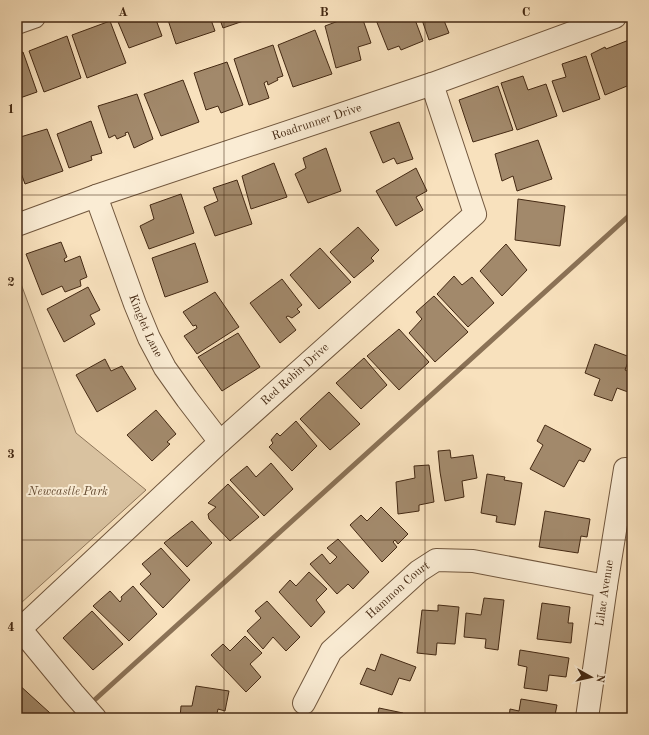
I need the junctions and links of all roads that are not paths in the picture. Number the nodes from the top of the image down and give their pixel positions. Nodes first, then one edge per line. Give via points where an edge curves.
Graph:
1 (34, 17) edge
2 (615, 17) edge
3 (17, 23) edge
4 (432, 84) junction
5 (96, 196) junction
6 (17, 225) edge
7 (220, 442) junction
8 (628, 469) edge
9 (606, 586) junction
10 (18, 629) edge
11 (304, 703) dead end
12 (95, 718) edge
13 (587, 718) edge

1 - 3 street
2 - 4 street, Roadrunner Drive
4 - 5 street, Roadrunner Drive
4 - 7 street, Red Robin Drive via 475,214
5 - 6 street, Roadrunner Drive
5 - 7 street, Kinglet Lane via 149,338 165,368
7 - 10 street, Red Robin Drive
8 - 9 street, Lilac Avenue
9 - 11 street, Hammon Court via 473,562 436,560 419,571 331,651
9 - 13 street, Lilac Avenue
10 - 12 street

